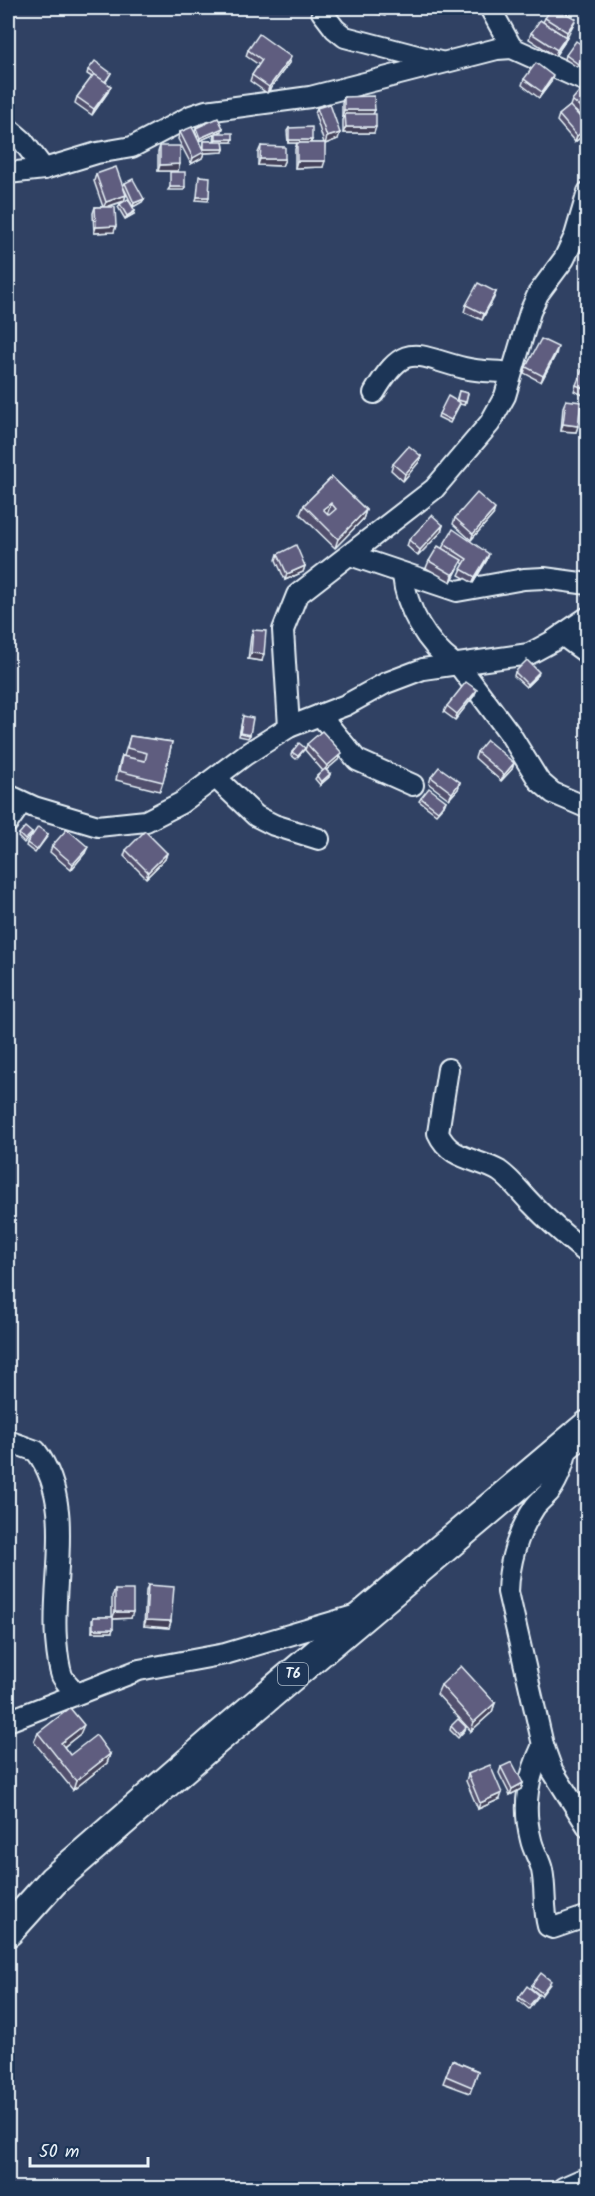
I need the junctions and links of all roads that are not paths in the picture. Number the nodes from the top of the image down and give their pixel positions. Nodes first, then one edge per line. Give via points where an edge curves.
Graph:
1 (490, 8) edge
2 (322, 12) dead end
3 (512, 48) junction
4 (442, 63) junction
5 (588, 82) edge
6 (8, 128) edge
7 (44, 169) junction
8 (8, 173) edge
9 (588, 192) edge
10 (512, 373) junction
11 (374, 393) dead end
12 (350, 555) junction
13 (403, 575) junction
14 (588, 584) edge
15 (588, 617) edge
16 (562, 635) junction
17 (588, 654) edge
18 (456, 664) junction
19 (320, 715) junction
20 (289, 727) junction
21 (216, 778) junction
22 (413, 785) dead end
23 (15, 799) edge
24 (588, 808) edge
25 (8, 822) edge
26 (319, 839) dead end
27 (448, 1069) dead end
28 (588, 1254) edge
29 (578, 1433) edge
30 (8, 1442) edge
31 (365, 1612) junction
32 (76, 1694) junction
33 (8, 1721) edge
34 (543, 1745) junction
35 (588, 1827) edge
36 (588, 1916) edge
37 (8, 1931) edge
38 (588, 2176) edge
39 (563, 2188) edge

1 - 3 street
2 - 4 street via 345,37
3 - 4 street
3 - 5 street
4 - 7 street via 310,97 206,111 132,147
6 - 7 street
7 - 8 street
9 - 10 street via 564,259 530,312
10 - 11 street via 469,369 434,357 406,357 390,368
10 - 12 street via 505,396 473,446 434,489
12 - 13 street
12 - 20 street via 297,595 283,630
13 - 14 street via 457,591 524,579
13 - 18 street via 404,593 425,633 438,652
15 - 16 street
16 - 17 street
16 - 18 street via 529,654
18 - 19 street via 423,669
18 - 24 street via 510,734 539,781 553,793
19 - 20 street
19 - 22 street via 357,760
20 - 21 street
21 - 23 street via 166,812 146,821 121,825 81,822
21 - 26 street via 256,816
23 - 25 street
27 - 28 street via 438,1133 442,1143 457,1156 497,1170
29 - 31 highway, T6
29 - 34 street via 558,1476 519,1537 509,1567 508,1592
30 - 32 street via 36,1451 48,1469 58,1526 54,1617 57,1644 63,1677
31 - 32 street via 225,1654 139,1670
31 - 37 highway, T6 via 54,1880
32 - 33 street
34 - 35 street via 552,1770
34 - 36 street via 530,1773 525,1808 531,1842 542,1869 545,1915 548,1926 553,1928
38 - 39 street

